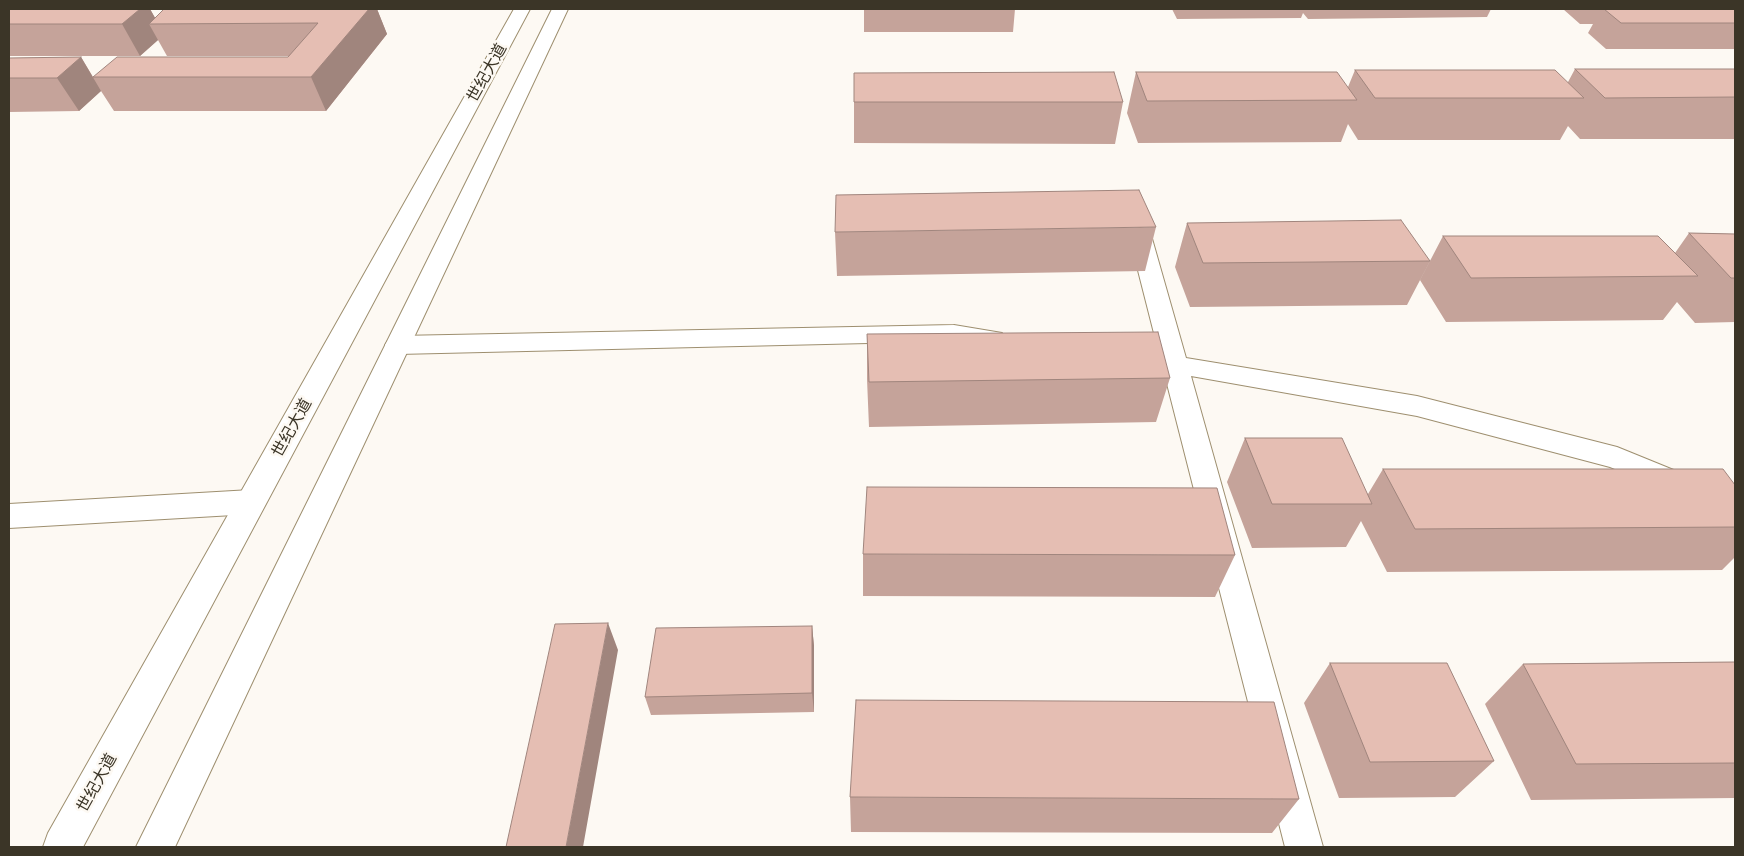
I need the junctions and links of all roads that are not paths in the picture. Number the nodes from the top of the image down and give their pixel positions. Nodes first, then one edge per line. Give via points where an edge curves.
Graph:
1 (522, 9) edge
2 (560, 9) edge
3 (1140, 235) edge
4 (1021, 342) edge
5 (398, 345) junction
6 (1106, 354) edge
7 (1173, 363) junction
8 (251, 502) junction
9 (1735, 507) edge
10 (9, 516) edge
11 (62, 847) edge
12 (155, 847) edge
13 (1304, 847) edge

1 - 8 main road, 世纪大道
2 - 5 main road
3 - 7 main road
4 - 5 main road via 954,333
5 - 12 main road
6 - 7 main road
7 - 9 main road via 1417,406 1617,458
7 - 13 main road
8 - 10 main road
8 - 11 main road, 世纪大道

